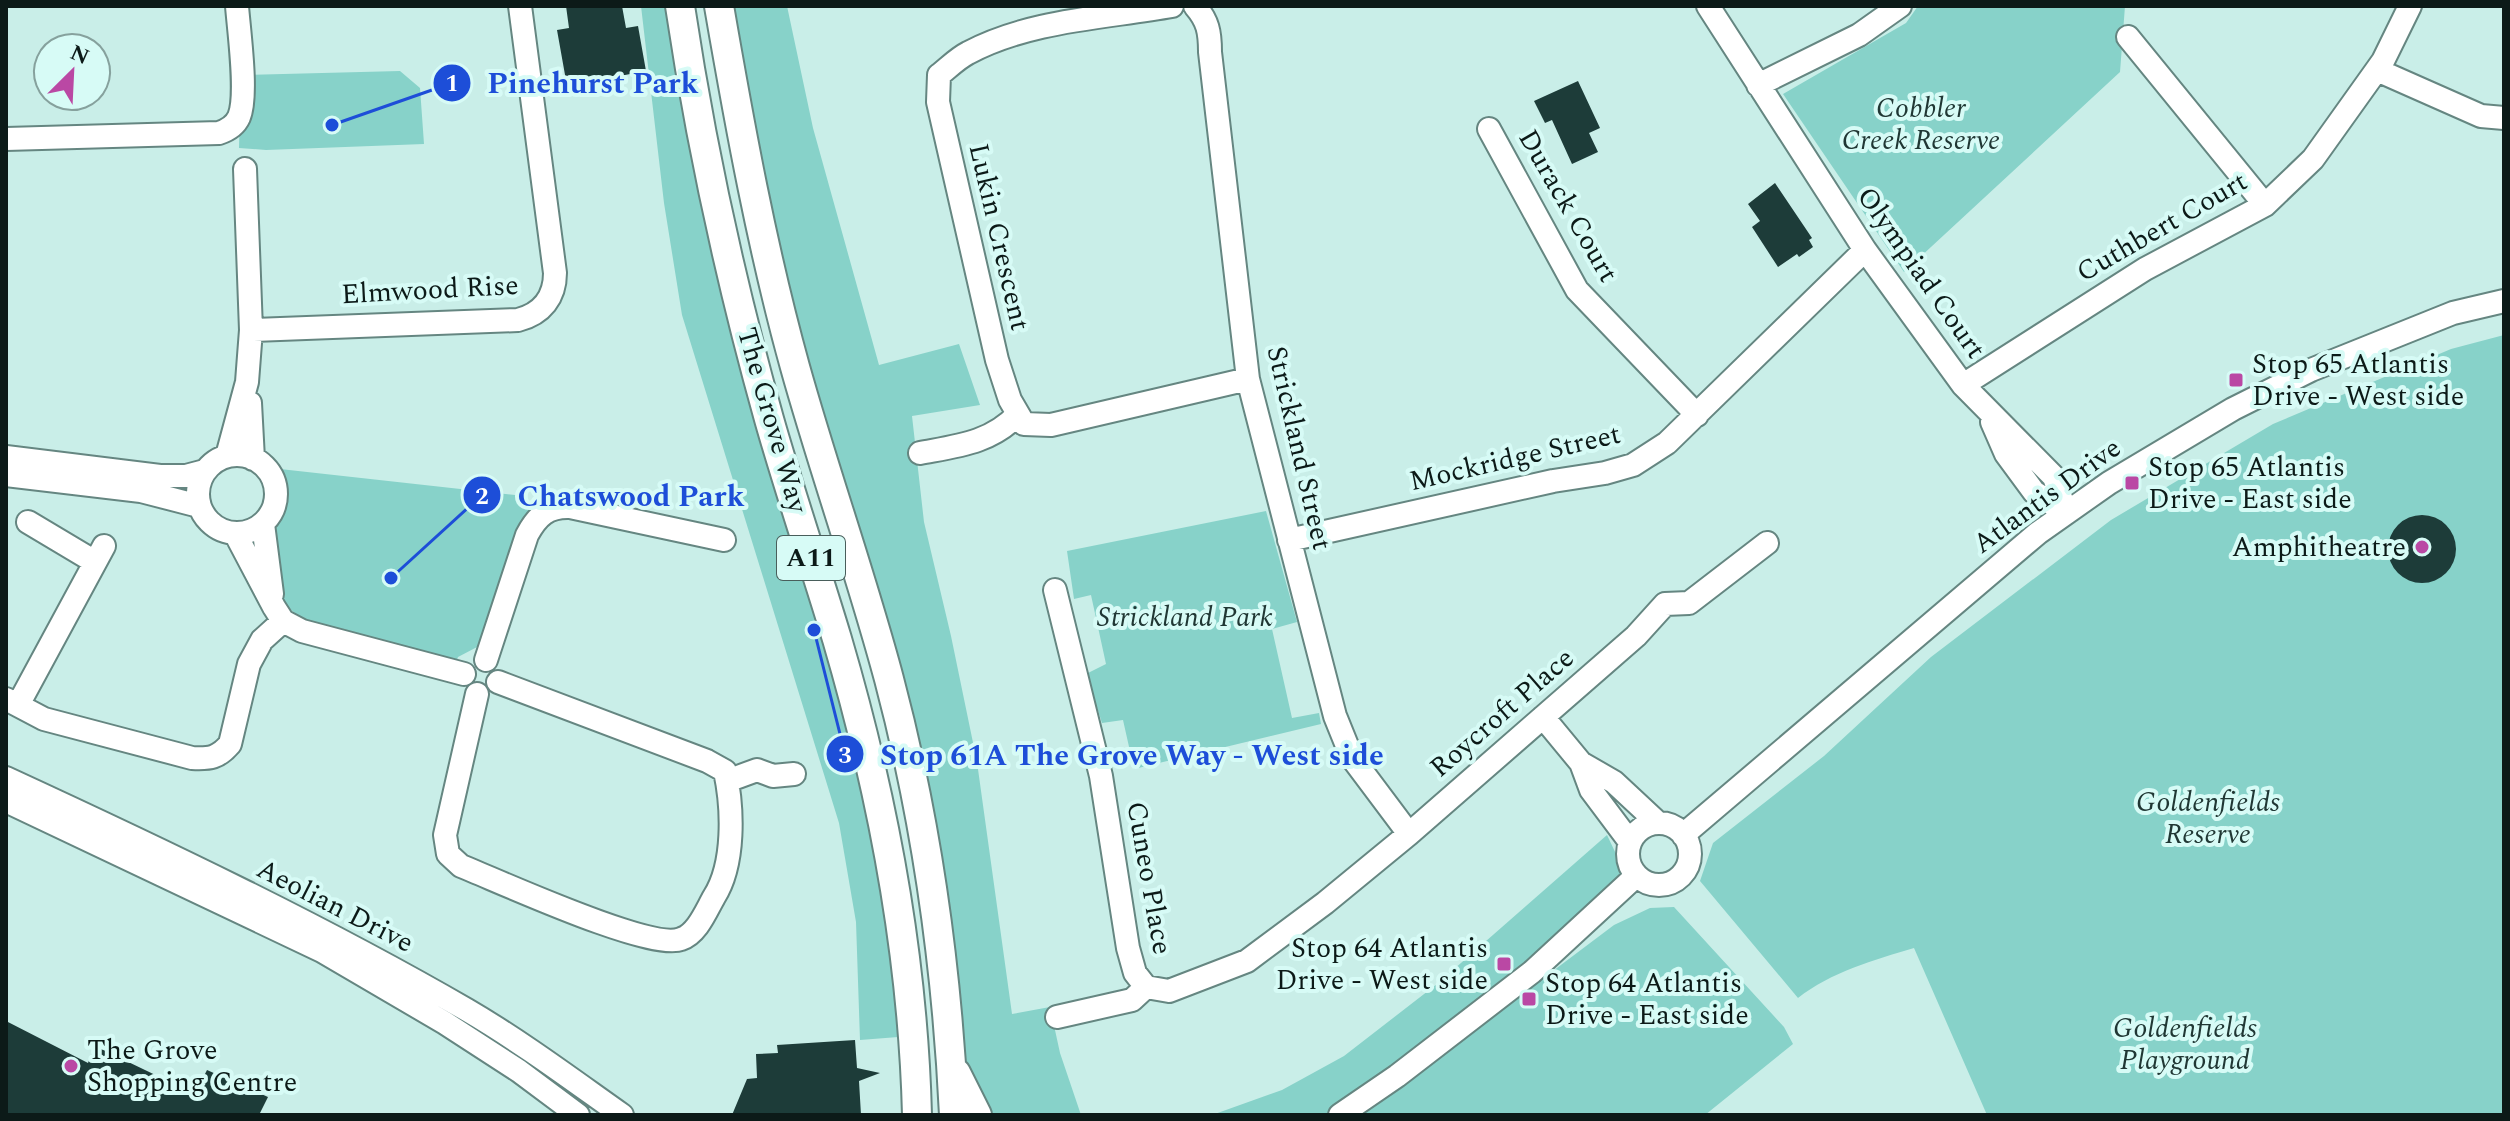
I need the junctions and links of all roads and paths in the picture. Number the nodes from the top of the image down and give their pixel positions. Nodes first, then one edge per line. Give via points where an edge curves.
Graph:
1 (237, 6) edge
2 (520, 6) edge
3 (680, 6) edge
4 (719, 6) edge
5 (1172, 6) edge
6 (1195, 6) edge
7 (1708, 6) edge
8 (1900, 6) edge
9 (2410, 6) edge
10 (2128, 37) dead end
11 (2377, 70) junction
12 (1758, 85) junction
13 (2504, 118) edge
14 (1489, 129) dead end
15 (6, 139) edge
16 (245, 169) dead end
17 (2265, 205) junction
18 (1865, 250) junction
19 (2504, 301) edge
20 (251, 330) junction
21 (1248, 379) junction
22 (247, 382) junction
23 (1963, 385) junction
24 (1018, 414) junction
25 (1697, 415) junction
26 (920, 453) dead end
27 (227, 456) junction
28 (6, 457) edge
29 (253, 459) junction
30 (205, 471) junction
31 (6, 475) edge
32 (199, 506) junction
33 (2066, 513) junction
34 (28, 522) dead end
35 (263, 524) junction
36 (235, 533) junction
37 (724, 540) dead end
38 (1289, 540) junction
39 (1767, 543) dead end
40 (1055, 590) dead end
41 (279, 614) junction
42 (486, 660) junction
43 (464, 674) junction
44 (498, 682) junction
45 (477, 694) junction
46 (12, 702) edge
47 (1543, 717) junction
48 (1581, 763) junction
49 (794, 774) dead end
50 (6, 778) edge
51 (727, 781) junction
52 (6, 801) edge
53 (1658, 823) junction
54 (1409, 834) junction
55 (1683, 835) junction
56 (1630, 842) junction
57 (1636, 876) junction
58 (1146, 987) junction
59 (1057, 1017) dead end
60 (952, 1065) junction
61 (578, 1115) edge
62 (622, 1115) edge
63 (917, 1115) edge
64 (954, 1115) edge
65 (977, 1115) edge
66 (1340, 1115) edge

1 - 15 street via 242,105 227,130
2 - 20 street, Elmwood Rise via 555,273 547,302 518,320
3 - 63 main road, The Grove Way / A11 via 712,190 751,348 837,640 875,792 904,955
4 - 60 main road, The Grove Way / A11 via 753,194 785,329 889,679 917,802 942,956
5 - 24 street, Lukin Crescent via 1025,32 967,53 939,75 938,102 997,360
6 - 21 street, Strickland Street via 1206,19 1210,36
7 - 12 street, Olympiad Court
8 - 12 street via 1859,35
9 - 11 street, Cuthbert Court
10 - 17 street
11 - 13 street via 2481,116
11 - 17 street, Cuthbert Court via 2313,159
12 - 18 street, Olympiad Court
14 - 25 street, Durack Court via 1577,290
16 - 20 street
17 - 23 street, Cuthbert Court via 2145,269
18 - 23 street, Olympiad Court
18 - 25 street, Mockridge Street
19 - 33 street, Atlantis Drive via 2453,313 2311,370 2181,438
20 - 22 street
21 - 24 street via 1051,425 1024,424
21 - 38 street, Strickland Street
22 - 27 street
22 - 29 street
23 - 33 street, Olympiad Court via 2054,477
24 - 26 street via 992,436
25 - 38 street, Mockridge Street via 1633,465
27 - 29 street
27 - 30 street
28 - 30 street via 160,476
29 - 35 street via 276,486 273,510
30 - 32 street
31 - 32 street via 141,491
32 - 36 street via 215,527
33 - 55 street, Atlantis Drive
34 - 46 street via 99,554
35 - 36 street
35 - 41 street
36 - 41 street
37 - 42 street via 570,507 544,512 527,535
38 - 54 street, Strickland Street via 1335,716 1352,758
39 - 47 street, Roycroft Place via 1689,603 1665,604
40 - 58 street, Cuneo Place via 1101,776 1128,948 1135,973
41 - 43 street via 302,631
41 - 46 street via 249,664 230,744 211,759 44,719
42 - 43 street via 474,661
42 - 44 street via 496,669
43 - 45 street via 469,690
44 - 45 street via 490,693
44 - 51 street via 707,761 725,771
45 - 51 street via 445,835 448,854 461,866 631,934 678,941 692,934 728,865
47 - 48 street
47 - 54 street, Roycroft Place
48 - 53 street via 1614,782
48 - 56 street via 1591,790
49 - 51 street via 773,776 757,770
50 - 62 street, Aeolian Drive via 392,968 469,1011
52 - 61 street, Aeolian Drive via 322,951 445,1023
53 - 55 street
53 - 56 street
54 - 58 street, Roycroft Place via 1247,961 1169,991
55 - 57 street via 1691,856 1680,878 1660,886
56 - 57 street via 1628,857
57 - 66 street via 1532,972
58 - 59 street, Roycroft Place via 1132,1000
60 - 64 main road, The Grove Way / A11
60 - 65 main road

